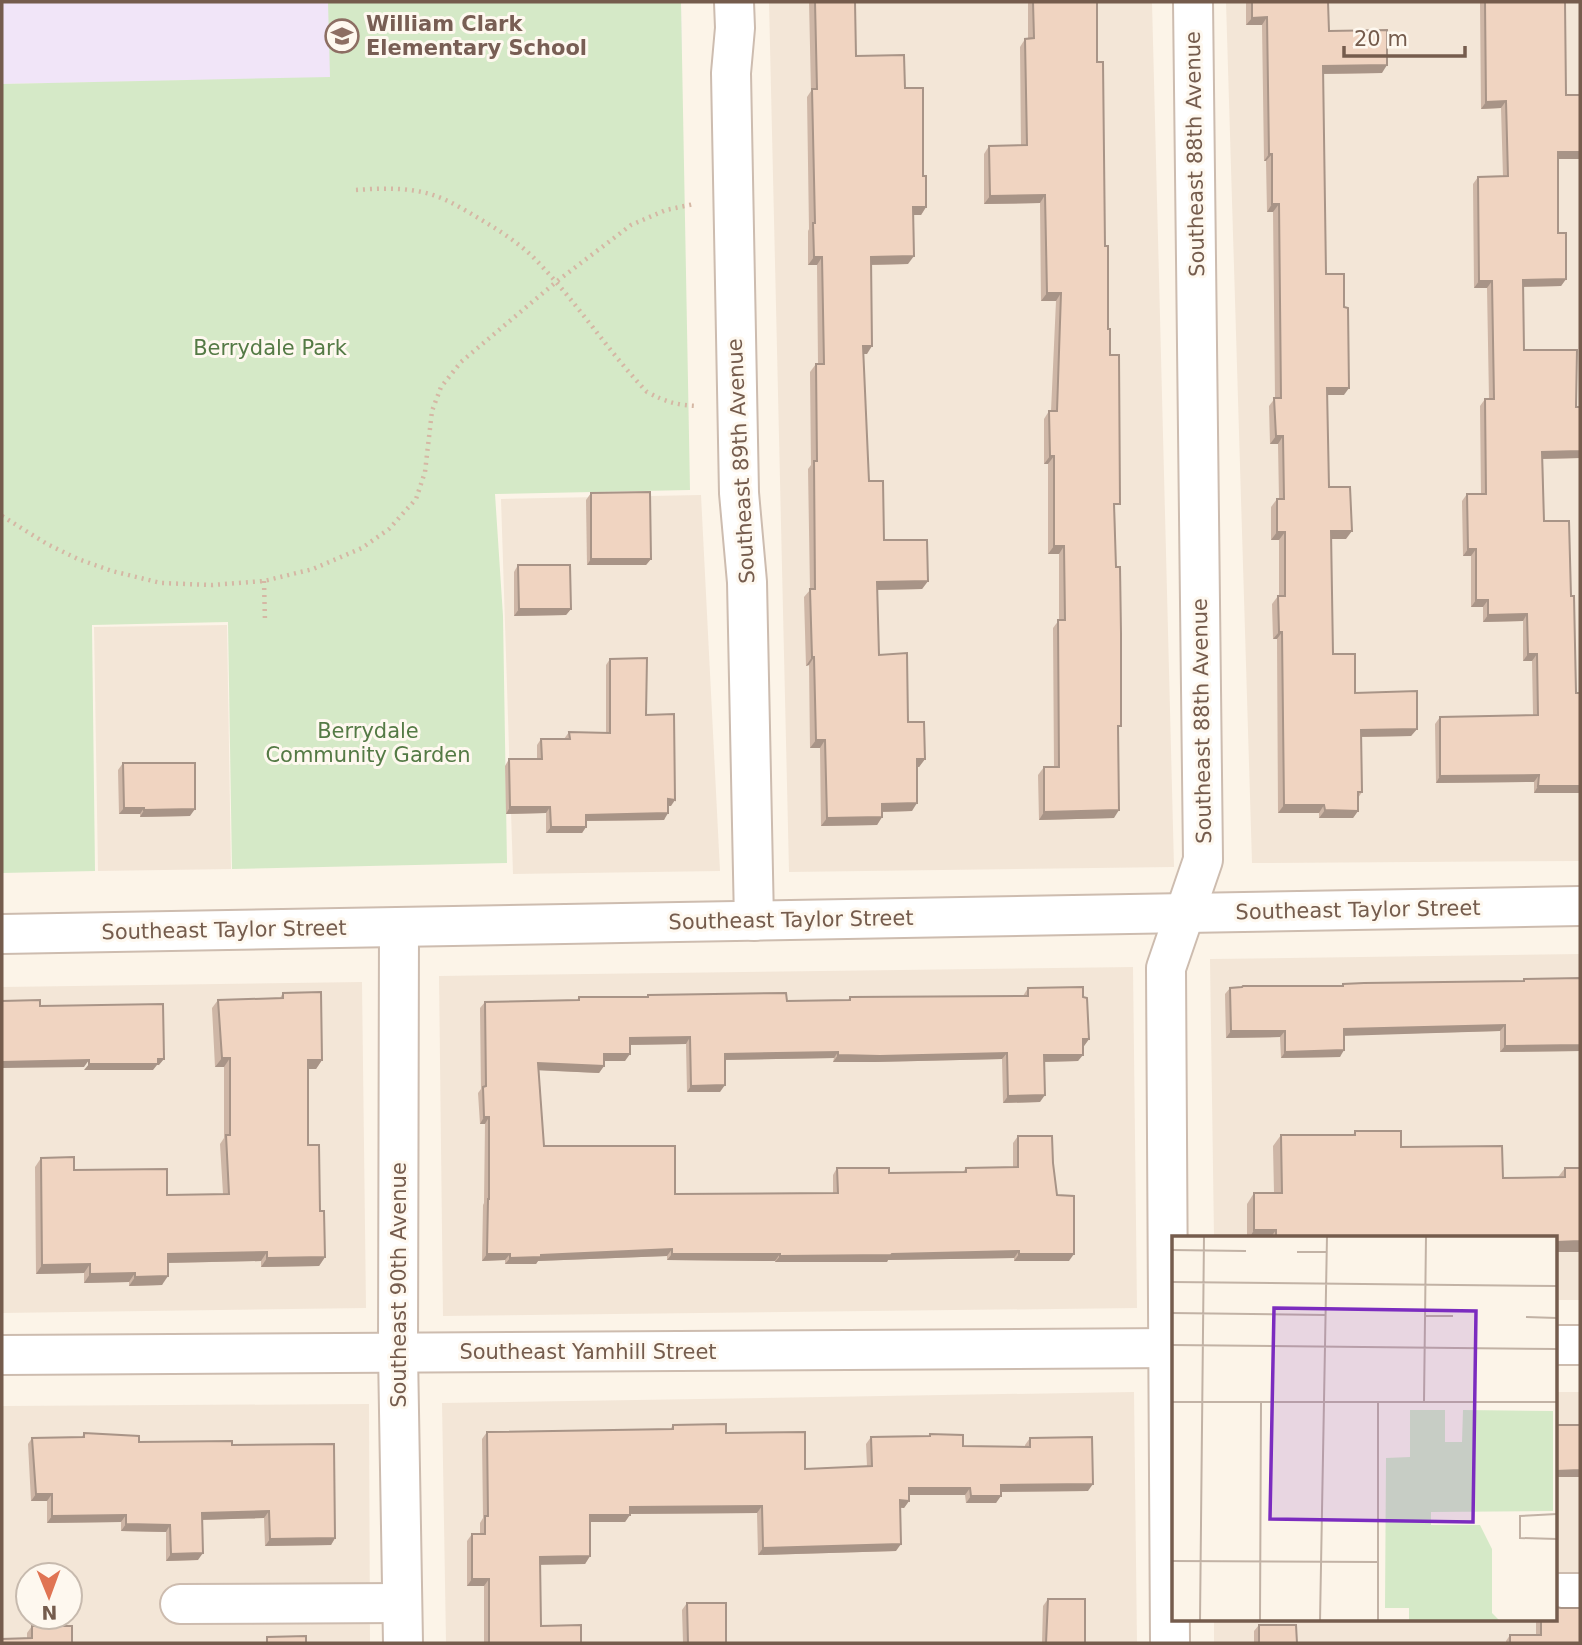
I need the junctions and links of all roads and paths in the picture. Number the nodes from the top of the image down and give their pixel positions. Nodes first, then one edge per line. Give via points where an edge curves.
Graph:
1 (734, 2) edge
2 (1193, 2) edge
3 (356, 190) dead end
4 (733, 201) junction
5 (556, 282) junction
6 (737, 406) junction
7 (2, 517) edge
8 (264, 582) junction
9 (265, 622) dead end
10 (1580, 906) edge
11 (1185, 913) junction
12 (754, 921) junction
13 (399, 927) junction
14 (2, 934) edge
15 (1558, 1345) edge
16 (1580, 1345) edge
17 (1172, 1348) edge
18 (398, 1353) junction
19 (2, 1355) edge
20 (1580, 1592) edge
21 (1558, 1593) edge
22 (1172, 1595) edge
23 (402, 1603) junction
24 (180, 1604) dead end
25 (403, 1643) edge
26 (1170, 1643) edge

1 - 4 street, Southeast 89th Avenue
2 - 11 street, Southeast 88th Avenue via 1203,860
3 - 5 path via 410,190 436,196 510,238
4 - 5 path via 679,207 631,225
4 - 6 street, Southeast 89th Avenue
5 - 6 path via 647,392 682,405
5 - 8 path via 461,362 441,387 432,411 425,472 416,499 389,528 362,548 313,569
6 - 12 street, Southeast 89th Avenue via 738,493 747,582
7 - 8 path via 47,544 112,571 161,583
8 - 9 path
10 - 11 street, Southeast Taylor Street
11 - 12 street, Southeast Taylor Street
11 - 17 street, Southeast 88th Avenue via 1166,968
12 - 13 street, Southeast Taylor Street
13 - 14 street, Southeast Taylor Street
13 - 18 street, Southeast 90th Avenue
15 - 16 street
17 - 18 street, Southeast Yamhill Street
17 - 22 street, Southeast 88th Avenue
18 - 19 street, Southeast Yamhill Street
18 - 23 street, Southeast 90th Avenue
20 - 21 street
22 - 26 street, Southeast 88th Avenue
23 - 24 street
23 - 25 street, Southeast 90th Avenue

